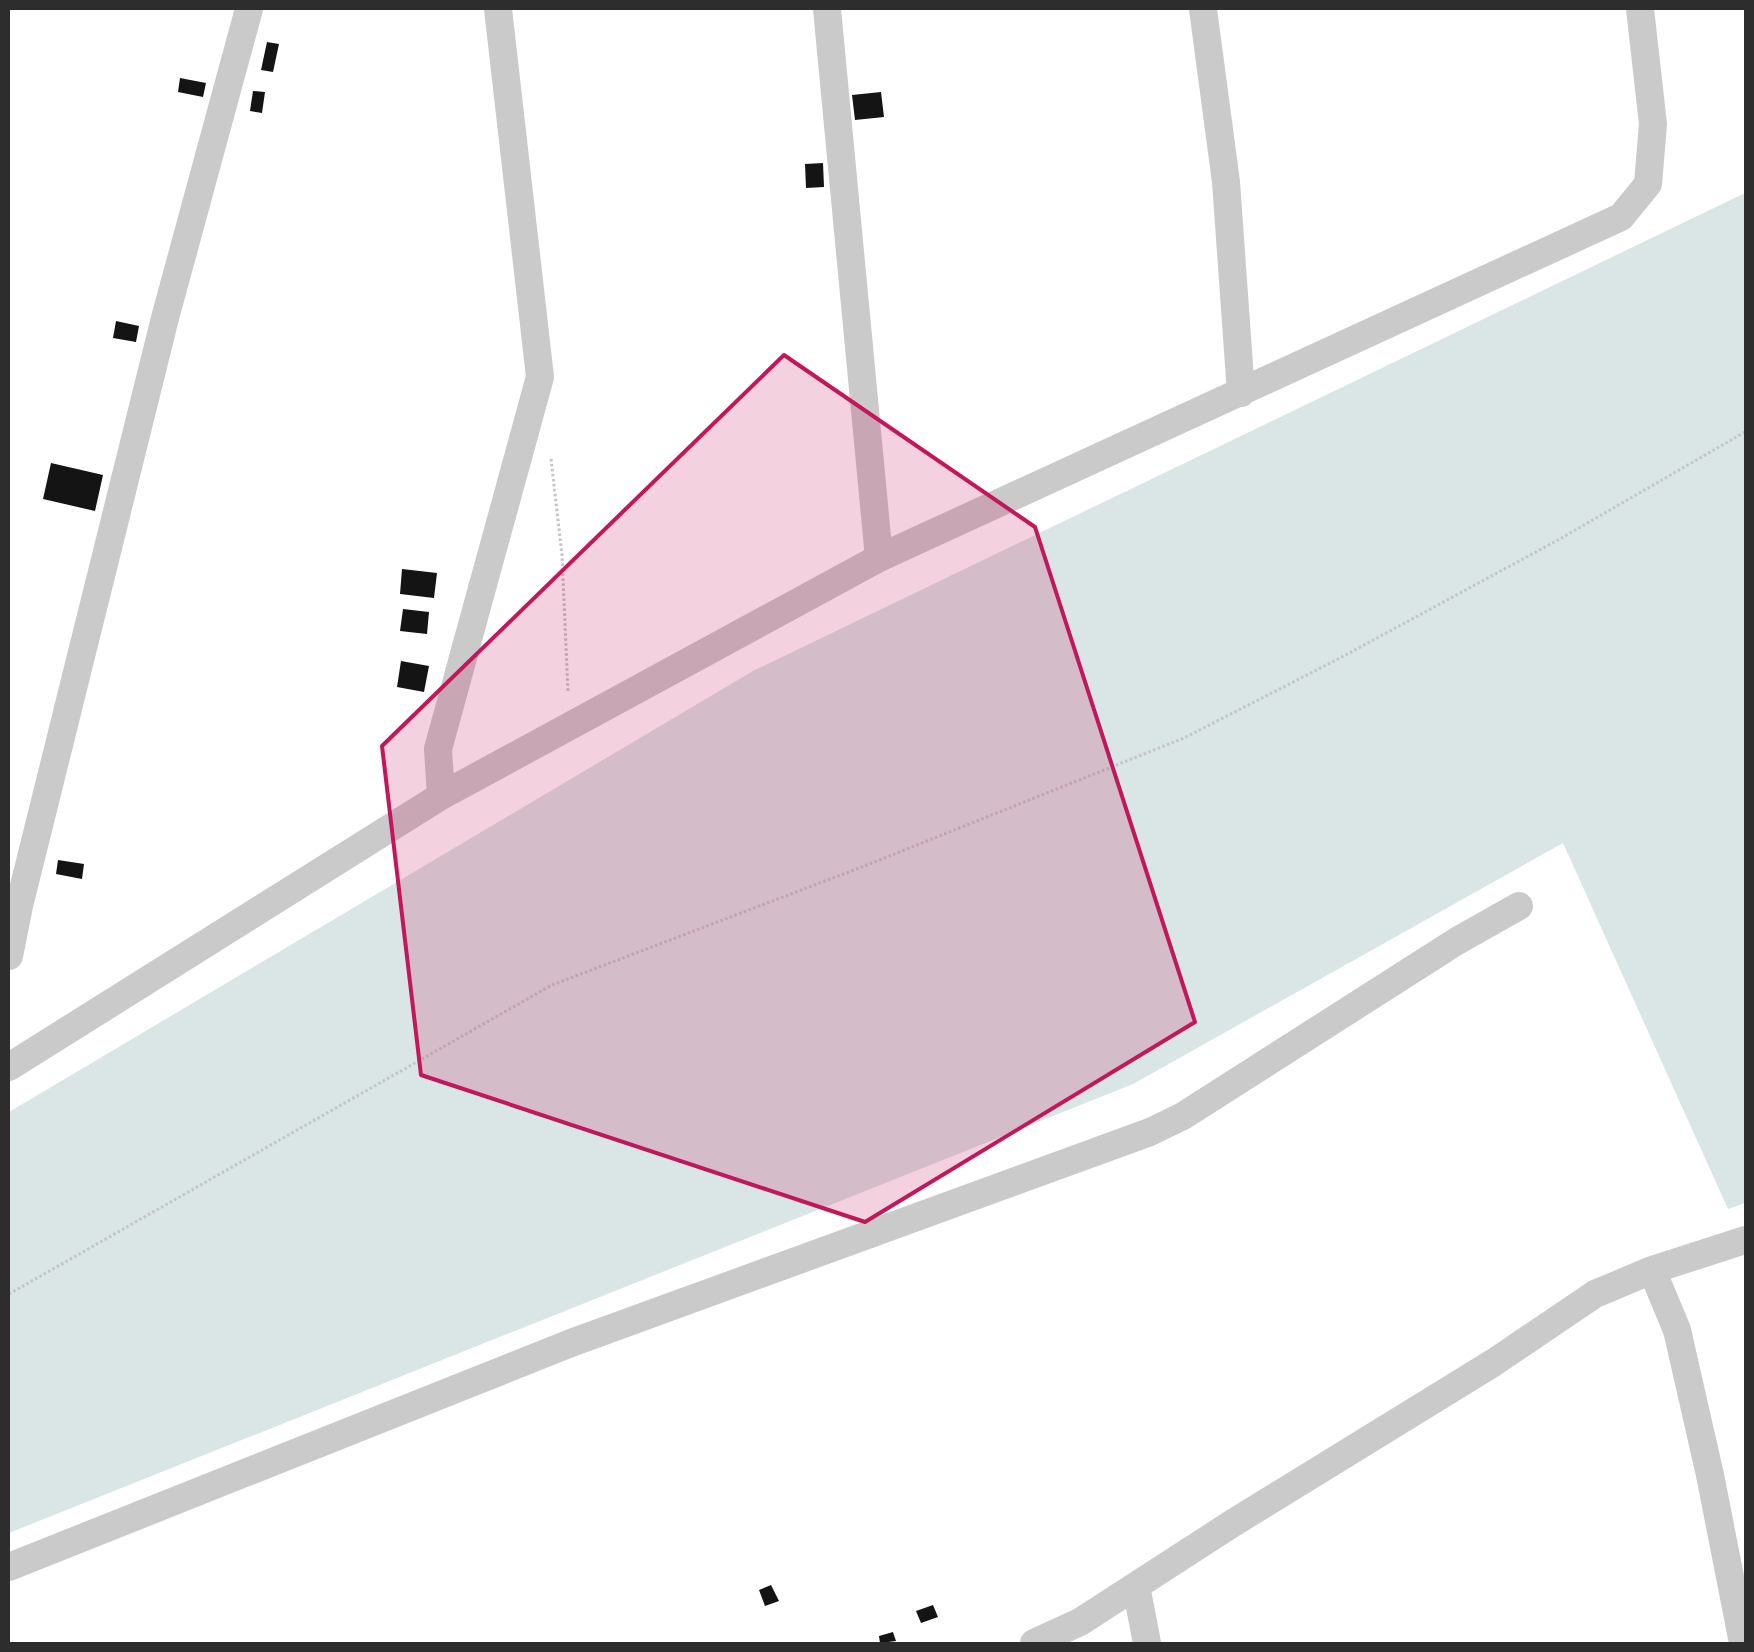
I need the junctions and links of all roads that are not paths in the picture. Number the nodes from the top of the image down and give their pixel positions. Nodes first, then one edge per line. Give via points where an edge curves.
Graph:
1 (249, 9) edge
2 (498, 9) edge
3 (827, 9) edge
4 (1203, 9) edge
5 (1640, 9) edge
6 (1240, 393) junction
7 (879, 558) junction
8 (441, 796) junction
9 (1519, 906) dead end
10 (9, 956) edge
11 (9, 1067) edge
12 (1745, 1240) edge
13 (1652, 1270) junction
14 (9, 1567) edge
15 (1136, 1586) junction
16 (1034, 1643) edge
17 (1148, 1643) edge
18 (1743, 1643) edge

1 - 10 street via 165,318
2 - 8 street via 540,378 438,749
3 - 7 street
4 - 6 street via 1226,182
5 - 6 street via 1653,124 1648,184 1621,216
6 - 7 street
7 - 8 street
8 - 11 street
9 - 14 street via 1457,941 1183,1116 1150,1132 571,1342
12 - 13 street
13 - 15 street via 1595,1294 1493,1363
13 - 18 street via 1677,1330
15 - 16 street via 1080,1622
15 - 17 street

